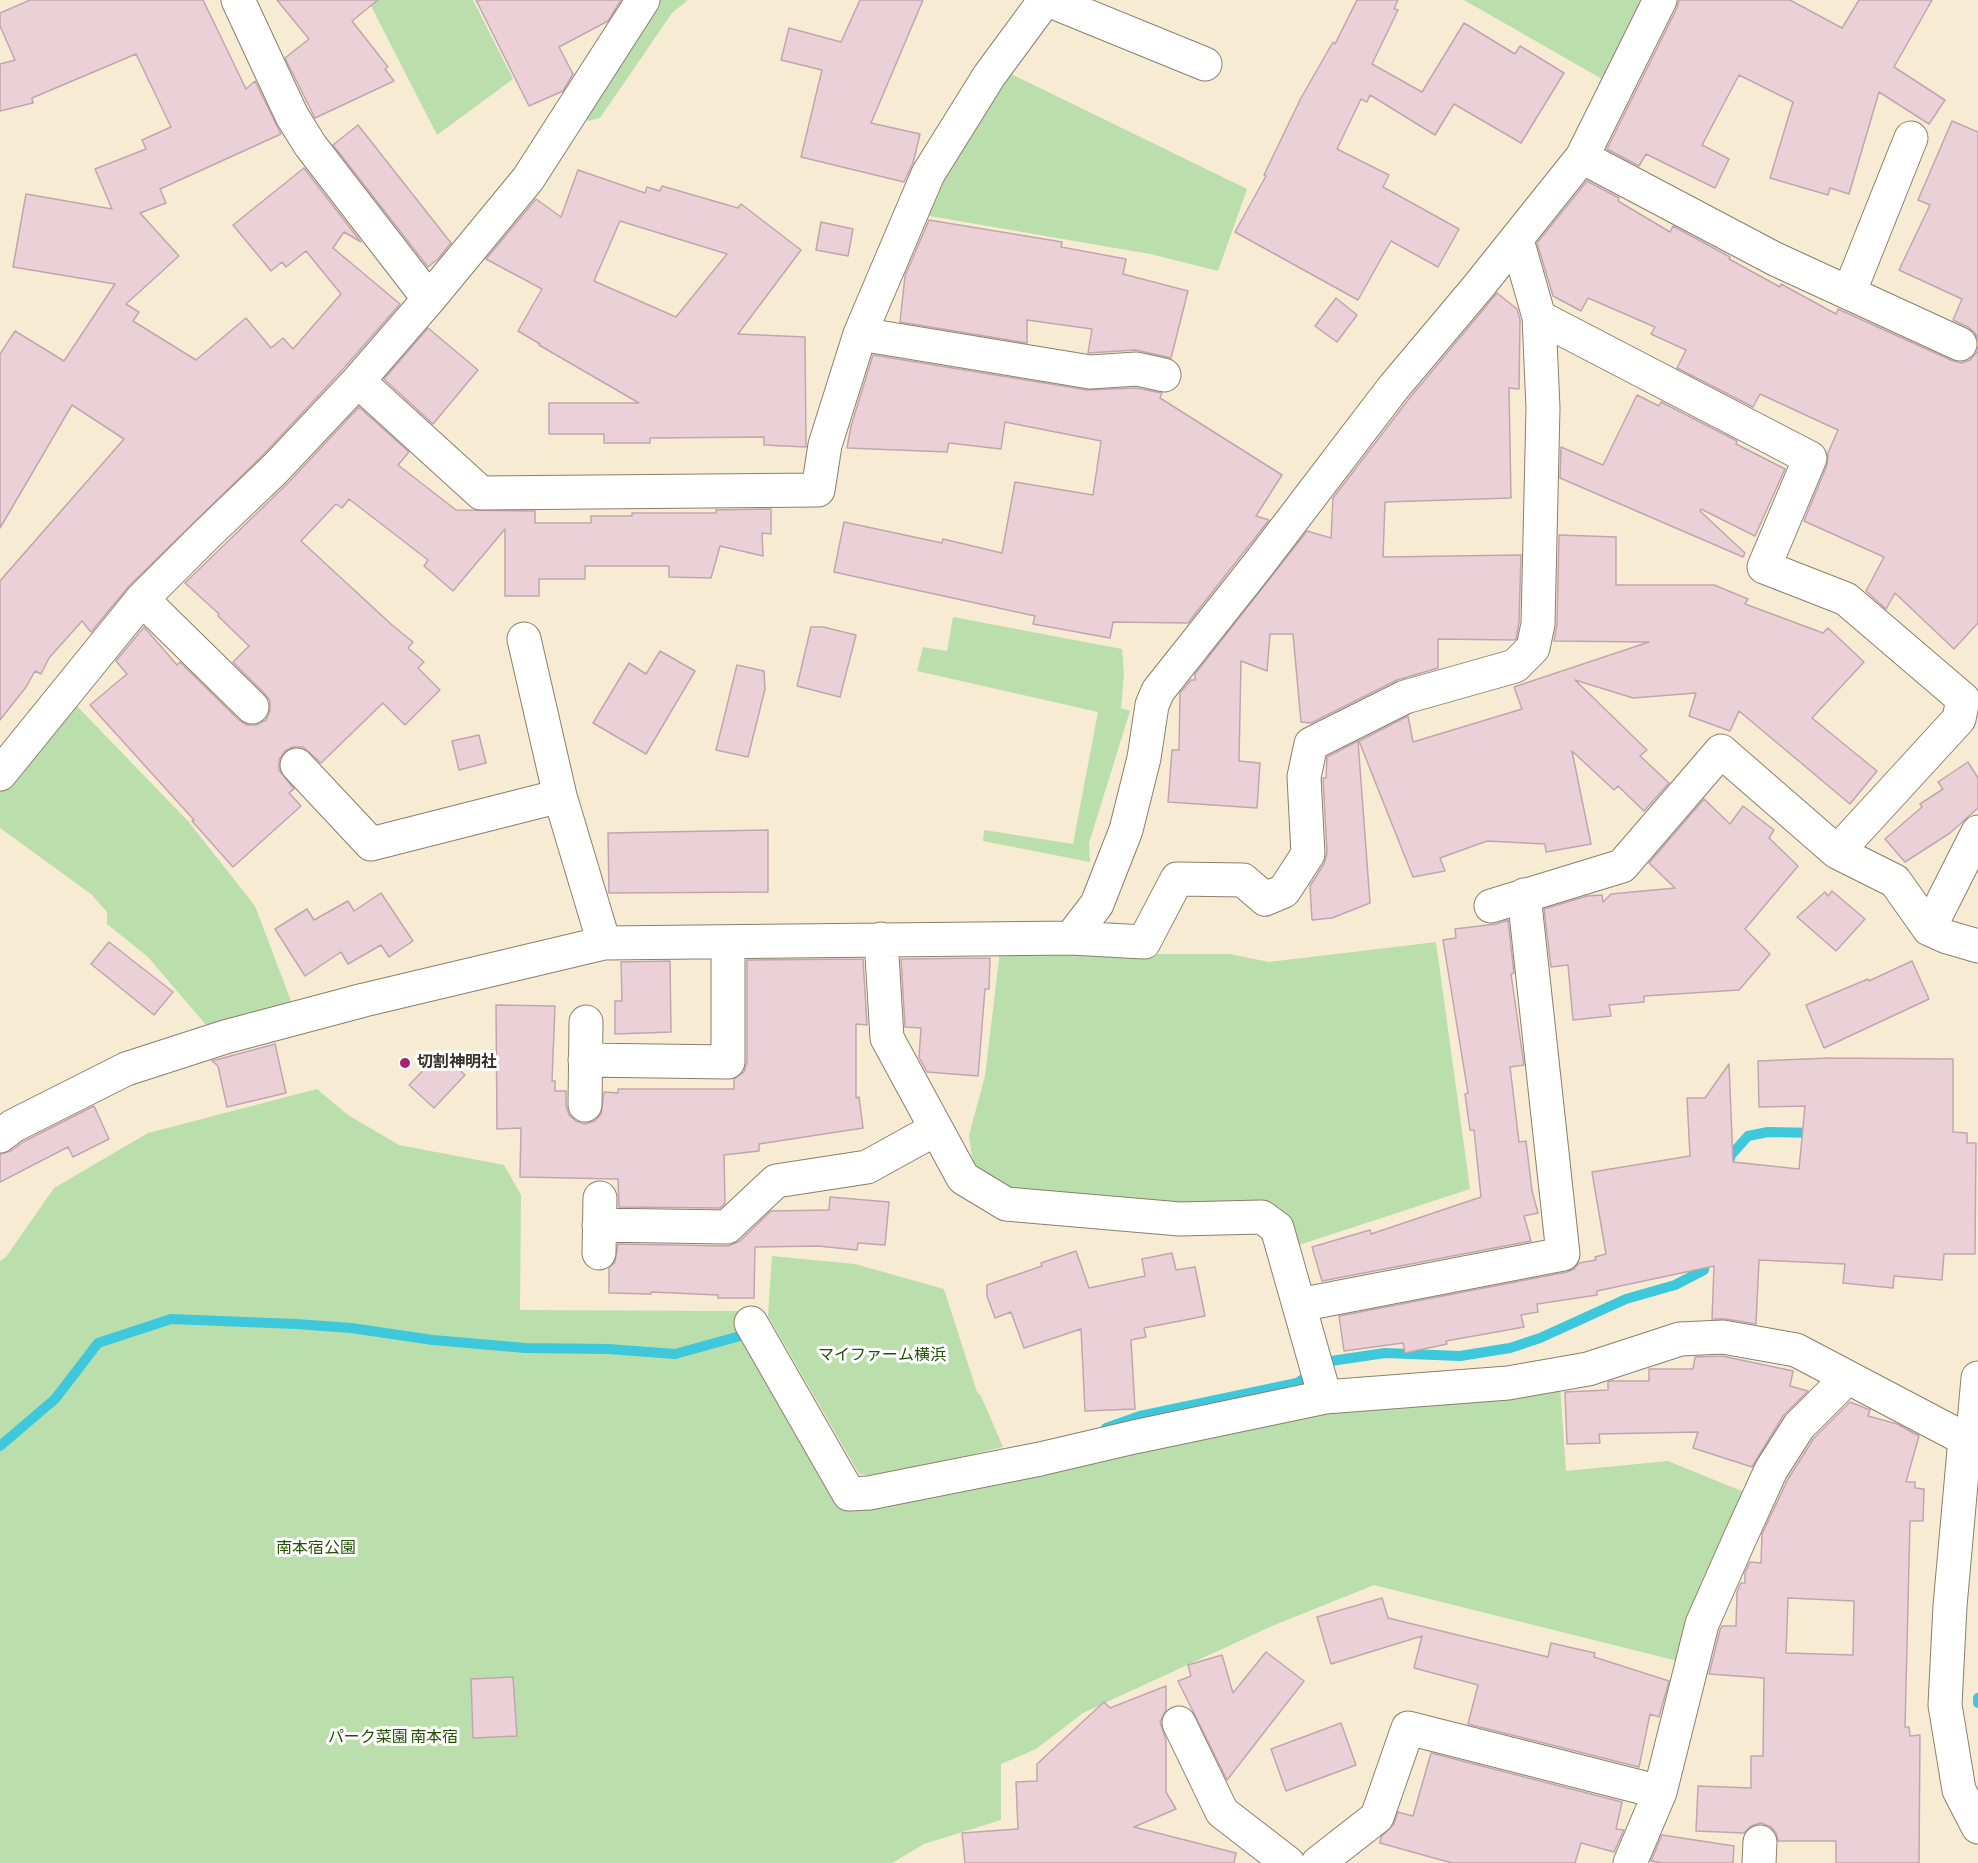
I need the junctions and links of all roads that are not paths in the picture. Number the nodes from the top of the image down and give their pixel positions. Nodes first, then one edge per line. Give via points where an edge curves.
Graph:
1 (238, 0) edge
2 (643, 0) edge
3 (1046, 0) edge
4 (1660, 0) edge
5 (1205, 64) dead end
6 (1911, 138) dead end
7 (1582, 157) junction
8 (1517, 240) junction
9 (1849, 293) junction
10 (429, 299) junction
11 (1539, 317) junction
12 (860, 334) junction
13 (1960, 344) dead end
14 (1164, 375) dead end
15 (358, 381) junction
16 (142, 599) junction
17 (524, 639) dead end
18 (252, 707) dead end
19 (297, 765) dead end
20 (0, 774) edge
21 (560, 796) junction
22 (1978, 832) edge
23 (1838, 852) junction
24 (1524, 896) junction
25 (1491, 906) dead end
26 (1929, 929) junction
27 (1071, 938) junction
28 (881, 939) junction
29 (728, 942) junction
30 (604, 943) junction
31 (1978, 946) edge
32 (586, 1022) dead end
33 (585, 1060) junction
34 (585, 1106) dead end
35 (936, 1129) junction
36 (0, 1136) edge
37 (599, 1225) dead end
38 (1299, 1305) junction
39 (751, 1323) dead end
40 (1978, 1377) edge
41 (1847, 1378) junction
42 (1325, 1397) junction
43 (1965, 1439) junction
44 (1179, 1723) dead end
45 (1660, 1792) junction
46 (1978, 1827) edge
47 (1288, 1863) edge
48 (1318, 1863) edge
49 (1630, 1863) edge

1 - 10 street via 292,117
2 - 10 street via 528,179
3 - 5 street
3 - 12 street via 989,76 928,174
4 - 7 street
6 - 9 street
7 - 8 street
7 - 9 street via 1775,260
8 - 11 street
8 - 27 street via 1393,388 1158,691 1126,830 1097,904
9 - 13 street
10 - 15 street
11 - 23 street via 1810,458 1764,567 1846,599 1963,699 1959,719
11 - 27 street via 1543,408 1538,624 1533,648 1515,666 1406,697 1311,744 1304,777 1308,854 1284,891 1265,899 1243,880 1177,879 1144,942
12 - 14 street via 1090,372 1137,369
12 - 15 street via 825,445 818,490 481,493
15 - 16 street
16 - 18 street
16 - 20 street
17 - 21 street
19 - 21 street via 371,844
21 - 30 street
22 - 26 street
23 - 24 street via 1721,751 1622,866
23 - 26 street via 1895,881
24 - 25 street
24 - 38 street via 1563,1254
26 - 31 street
27 - 28 street
28 - 29 street
28 - 35 street via 887,1038
29 - 30 street
29 - 33 street via 728,1062
30 - 36 street via 225,1037 126,1069
32 - 33 street
33 - 34 street
35 - 37 street via 867,1167 776,1181 727,1227
35 - 38 street via 963,1178 1006,1204 1180,1219 1262,1217 1277,1228
38 - 42 street
39 - 42 street via 849,1494 869,1494 1018,1464
40 - 43 street via 1974,1424
41 - 42 street via 1796,1350 1723,1337 1680,1339 1588,1370 1508,1383
41 - 43 street
41 - 45 street via 1799,1426 1771,1470 1702,1624
43 - 46 street via 1945,1705 1959,1790
44 - 47 street via 1222,1812
45 - 48 street via 1408,1728 1377,1817
45 - 49 street

